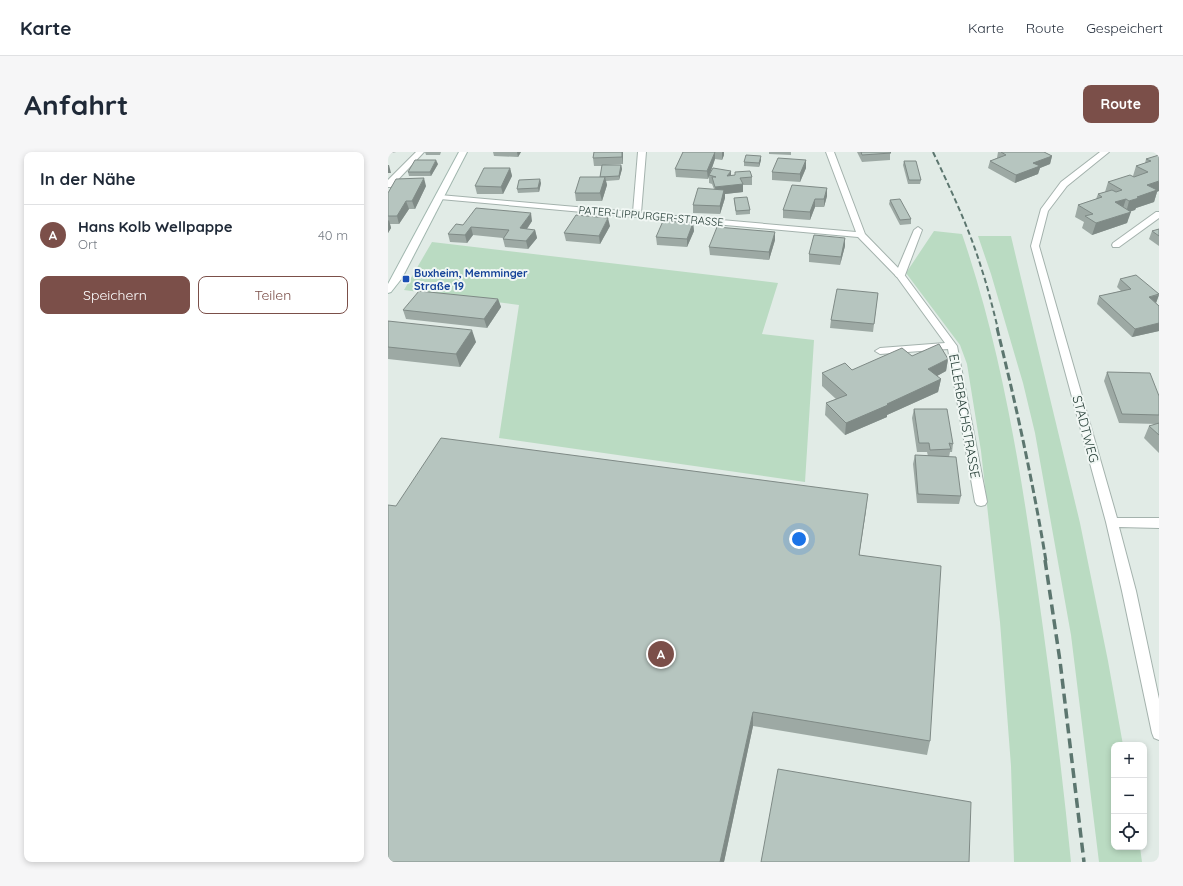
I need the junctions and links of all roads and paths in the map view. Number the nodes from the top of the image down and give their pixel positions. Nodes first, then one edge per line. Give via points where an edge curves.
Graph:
1 (420, 152) edge
2 (463, 152) edge
3 (642, 152) edge
4 (830, 152) edge
5 (1105, 152) edge
6 (388, 185) edge
7 (440, 197) junction
8 (637, 214) junction
9 (1159, 214) edge
10 (918, 230) dead end
11 (861, 235) junction
12 (1116, 245) dead end
13 (900, 275) junction
14 (388, 290) edge
15 (952, 346) junction
16 (880, 350) dead end
17 (981, 502) dead end
18 (1112, 522) junction
19 (1159, 523) edge
20 (1159, 733) edge

1 - 6 street
2 - 7 street
3 - 8 street
4 - 11 street, ELLERBACHSTRASSE
5 - 18 street, STADTWEG via 1064,184 1044,211 1035,246
7 - 8 street, PATER-LIPPURGER-STRASSE
7 - 14 street
8 - 11 street, PATER-LIPPURGER-STRASSE
9 - 12 street
10 - 13 street
11 - 13 street, ELLERBACHSTRASSE
13 - 15 street, ELLERBACHSTRASSE
15 - 16 street
15 - 17 street, ELLERBACHSTRASSE
18 - 19 street
18 - 20 street, STADTWEG

